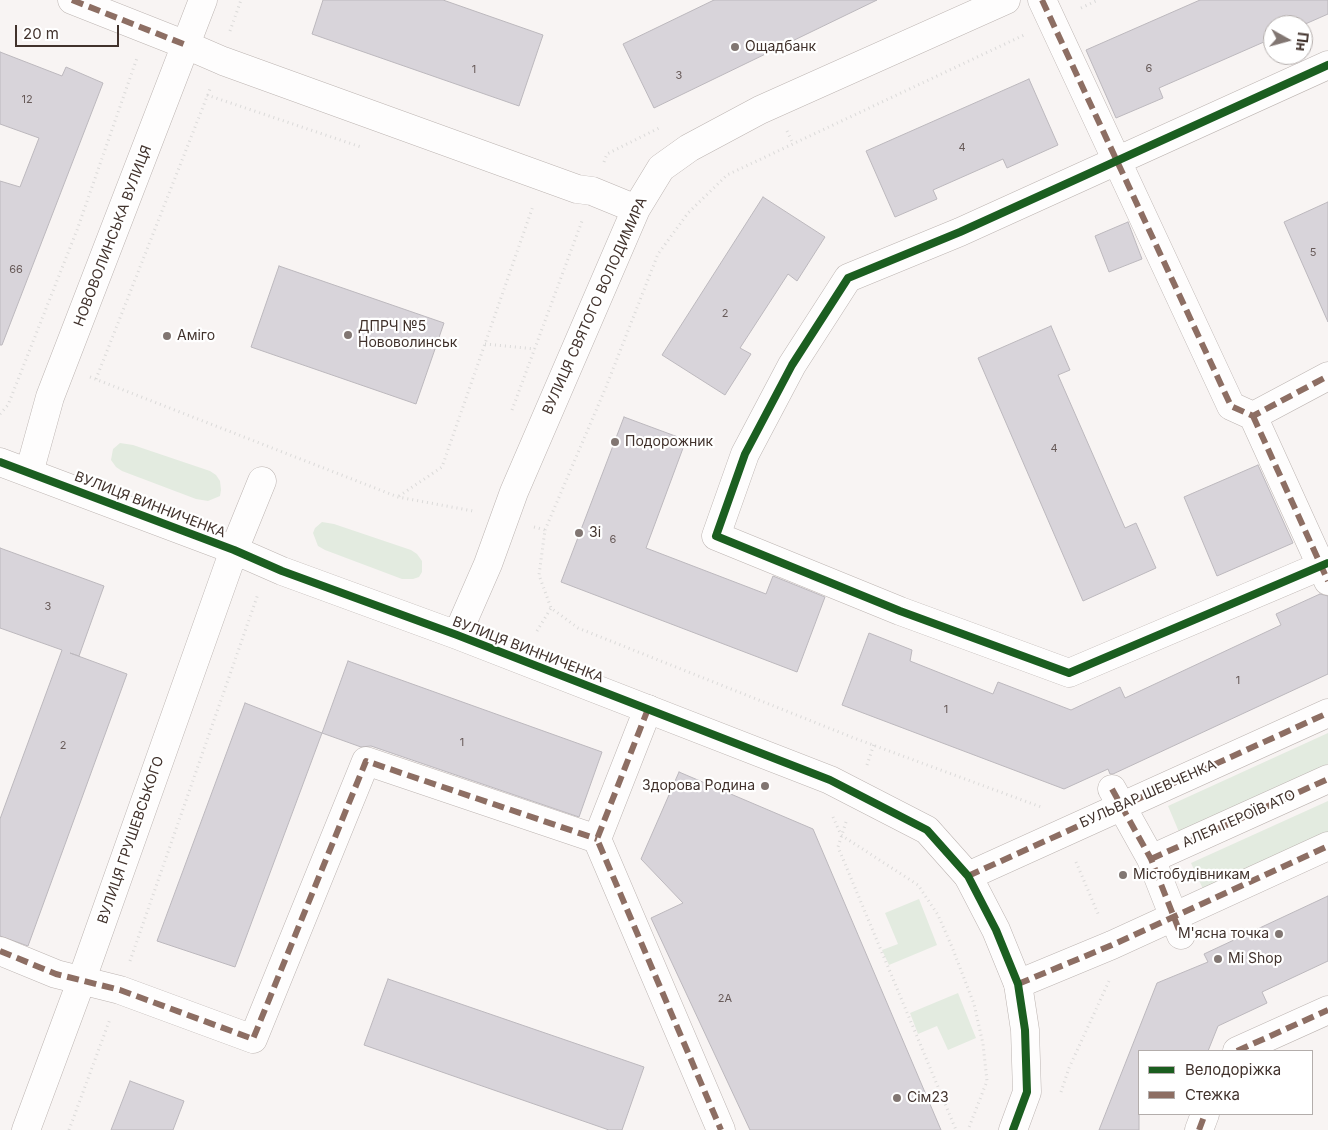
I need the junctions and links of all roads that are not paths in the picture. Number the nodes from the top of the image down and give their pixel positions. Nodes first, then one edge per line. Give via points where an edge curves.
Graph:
1 (72, 0) edge
2 (203, 0) edge
3 (1006, 0) edge
4 (1047, 11) edge
5 (186, 45) junction
6 (1328, 65) edge
7 (1116, 161) junction
8 (636, 209) junction
9 (1328, 376) edge
10 (1253, 416) junction
11 (0, 462) edge
12 (29, 473) junction
13 (262, 481) dead end
14 (234, 550) junction
15 (1326, 570) edge
16 (457, 635) junction
17 (648, 709) junction
18 (1328, 713) edge
19 (1328, 779) edge
20 (1117, 798) junction
21 (597, 839) junction
22 (1328, 846) edge
23 (1151, 859) junction
24 (968, 876) junction
25 (1177, 926) junction
26 (0, 951) edge
27 (82, 979) junction
28 (1018, 984) junction
29 (1328, 1010) edge
30 (1239, 1050) edge
31 (1205, 1115) edge
32 (26, 1130) edge
33 (721, 1130) edge
34 (1013, 1130) edge
35 (1199, 1130) edge

1 - 5 street
2 - 5 street, НОВОВОЛИНСЬКА ВУЛИЦЯ
3 - 8 street, ВУЛИЦЯ СВЯТОГО ВОЛОДИМИРА via 760,110 689,148 661,168
4 - 7 street
5 - 8 street
5 - 12 street, НОВОВОЛИНСЬКА ВУЛИЦЯ via 50,397
6 - 7 street
7 - 10 street via 1231,406
7 - 15 street via 960,232 848,278 792,365 745,454 716,536 900,612 1069,673
8 - 16 street, ВУЛИЦЯ СВЯТОГО ВОЛОДИМИРА via 514,492
9 - 10 street
10 - 15 street
11 - 12 street, ВУЛИЦЯ ВИННИЧЕНКА
12 - 14 street, ВУЛИЦЯ ВИННИЧЕНКА
13 - 14 street, ВУЛИЦЯ ГРУШЕВСЬКОГО
14 - 16 street, ВУЛИЦЯ ВИННИЧЕНКА
14 - 27 street, ВУЛИЦЯ ГРУШЕВСЬКОГО
16 - 17 street, ВУЛИЦЯ ВИННИЧЕНКА
17 - 21 street
17 - 24 street, ВУЛИЦЯ ВИННИЧЕНКА via 830,780 927,830
18 - 20 street, БУЛЬВАР ШЕВЧЕНКА
19 - 23 street, АЛЕЯ ГЕРОЇВ АТО
20 - 23 street
20 - 24 street, БУЛЬВАР ШЕВЧЕНКА via 1064,832
21 - 27 street via 366,761 253,1039
21 - 33 street
22 - 25 street
23 - 25 street
24 - 28 street, ВУЛИЦЯ ВИННИЧЕНКА via 996,930
25 - 28 street via 1112,945
26 - 27 street via 56,974
27 - 32 street, ВУЛИЦЯ ГРУШЕВСЬКОГО
28 - 34 street, ВУЛИЦЯ ВИННИЧЕНКА via 1025,1030 1027,1092
29 - 30 street
31 - 35 street

